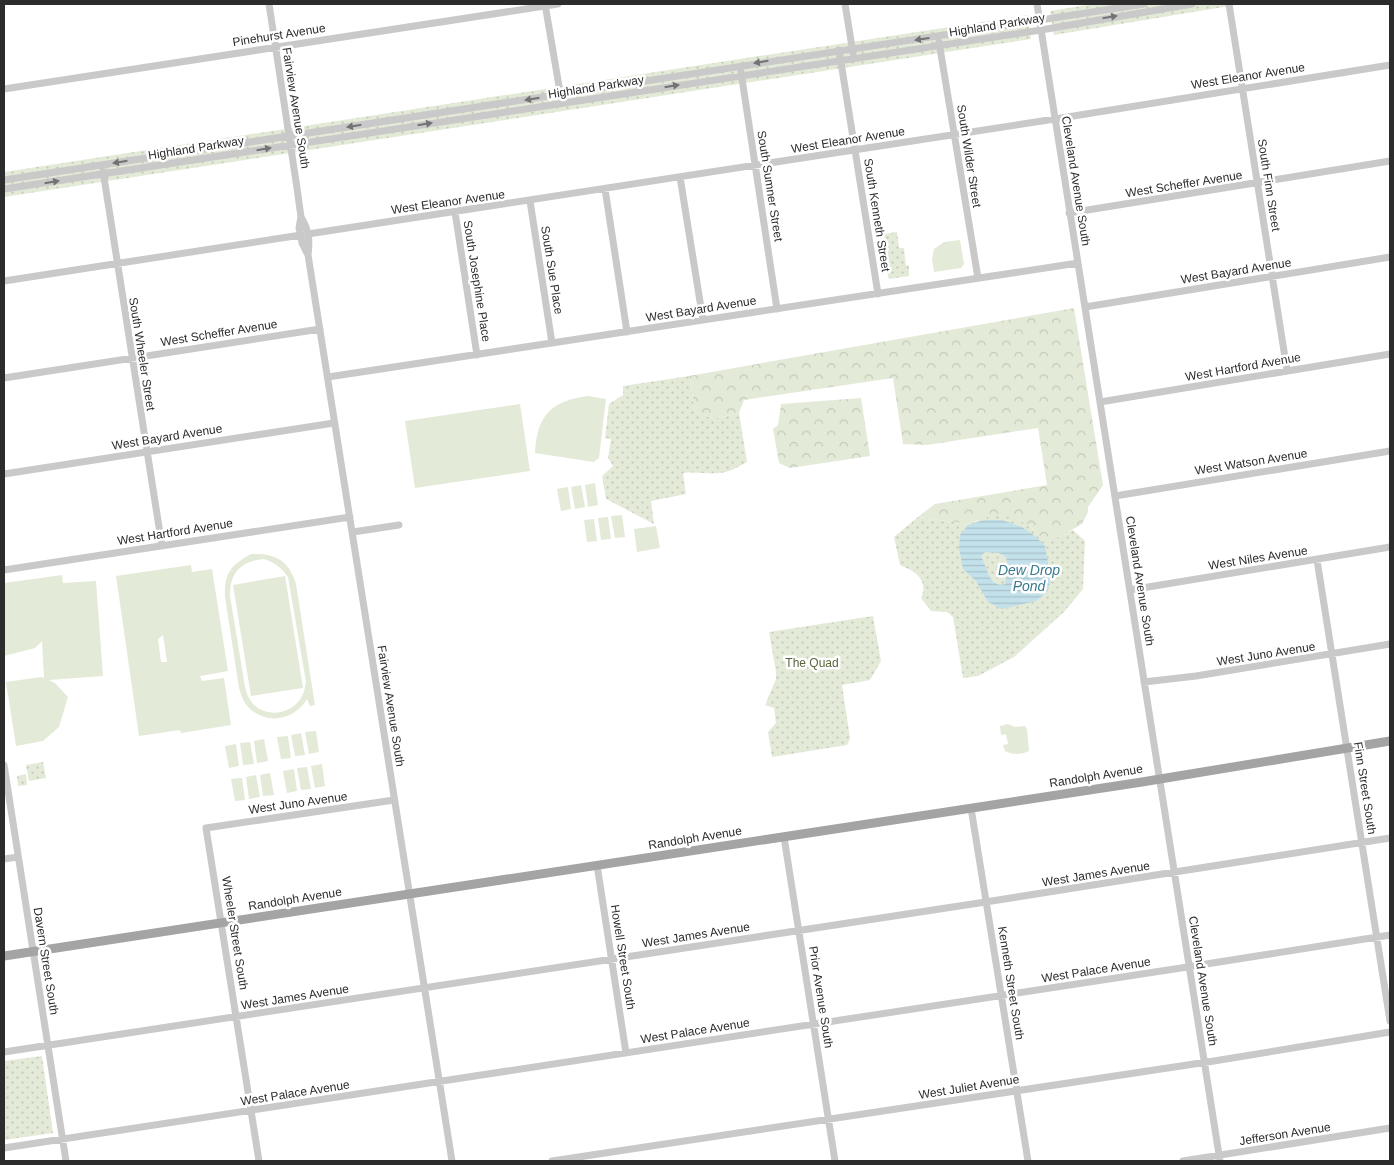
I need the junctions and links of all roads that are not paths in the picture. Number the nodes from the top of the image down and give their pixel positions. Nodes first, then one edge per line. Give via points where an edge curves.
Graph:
1 (269, 4) edge
2 (558, 4) edge
3 (845, 4) edge
4 (1037, 4) edge
5 (1144, 4) edge
6 (1192, 4) edge
7 (1229, 4) edge
8 (545, 5) edge
9 (1039, 20) junction
10 (1041, 30) junction
11 (938, 36) junction
12 (940, 45) junction
13 (275, 47) junction
14 (852, 48) junction
15 (839, 50) junction
16 (854, 58) junction
17 (841, 60) junction
18 (1390, 64) edge
19 (740, 66) junction
20 (741, 76) junction
21 (4, 89) edge
22 (1242, 89) junction
23 (560, 94) junction
24 (562, 103) junction
25 (1055, 119) junction
26 (954, 134) junction
27 (289, 136) junction
28 (291, 145) junction
29 (855, 150) junction
30 (1390, 161) edge
31 (102, 165) junction
32 (755, 166) junction
33 (103, 174) junction
34 (680, 177) junction
35 (4, 180) edge
36 (1257, 183) junction
37 (4, 189) edge
38 (605, 189) junction
39 (530, 201) junction
40 (455, 212) junction
41 (1069, 213) junction
42 (305, 235) junction
43 (1390, 258) edge
44 (1078, 263) junction
45 (117, 264) junction
46 (1272, 277) junction
47 (978, 278) junction
48 (4, 281) edge
49 (878, 294) junction
50 (1085, 307) junction
51 (777, 309) junction
52 (703, 320) junction
53 (320, 329) junction
54 (627, 332) junction
55 (552, 343) junction
56 (477, 354) junction
57 (1390, 354) edge
58 (132, 358) junction
59 (1287, 370) junction
60 (328, 377) junction
61 (4, 378) edge
62 (1100, 402) junction
63 (334, 423) junction
64 (1390, 450) edge
65 (147, 452) junction
66 (4, 474) edge
67 (1115, 496) junction
68 (350, 517) junction
69 (399, 524) dead end
70 (353, 532) junction
71 (162, 546) junction
72 (1390, 547) edge
73 (1317, 560) junction
74 (4, 570) edge
75 (1130, 590) junction
76 (1390, 644) edge
77 (1332, 654) junction
78 (1144, 682) junction
79 (1390, 741) edge
80 (1347, 748) junction
81 (4, 765) edge
82 (1159, 779) junction
83 (394, 800) junction
84 (971, 808) junction
85 (206, 828) joint
86 (784, 837) junction
87 (1390, 838) edge
88 (1362, 843) junction
89 (18, 857) junction
90 (4, 859) edge
91 (597, 866) junction
92 (1174, 873) junction
93 (409, 894) junction
94 (986, 902) junction
95 (221, 923) junction
96 (799, 931) junction
97 (1390, 934) edge
98 (1377, 937) junction
99 (34, 951) junction
100 (4, 956) edge
101 (612, 959) junction
102 (1189, 967) junction
103 (425, 988) junction
104 (1002, 995) junction
105 (237, 1017) junction
106 (1390, 1021) edge
107 (813, 1024) junction
108 (1390, 1032) edge
109 (48, 1045) junction
110 (4, 1052) edge
111 (626, 1053) junction
112 (1205, 1062) junction
113 (439, 1082) junction
114 (1017, 1091) junction
115 (252, 1111) junction
116 (829, 1120) junction
117 (1390, 1128) edge
118 (63, 1139) junction
119 (4, 1148) edge
120 (1220, 1158) edge
121 (66, 1161) edge
122 (260, 1161) edge
123 (452, 1161) edge
124 (552, 1161) edge
125 (835, 1161) edge
126 (1028, 1161) edge
127 (1183, 1161) edge

1 - 13 street, Fairview Avenue South
2 - 8 street, Pinehurst Avenue
3 - 14 street
4 - 9 street, Cleveland Avenue South
5 - 9 street, Highland Parkway
10 -> 6 street, Highland Parkway
7 - 22 street, South Finn Street
8 - 13 street, Pinehurst Avenue
8 - 23 street
9 - 10 street, Cleveland Avenue South
9 - 11 street, Highland Parkway
10 - 12 street, Highland Parkway
10 - 25 street, Cleveland Avenue South
11 - 12 street, South Wilder Street
11 -> 14 street, Highland Parkway
12 - 16 street, Highland Parkway
12 - 26 street, South Wilder Street
13 - 21 street, Pinehurst Avenue
13 - 27 street, Fairview Avenue South
14 - 15 street, Highland Parkway
14 - 16 street
15 - 17 street, South Kenneth Street
15 -> 19 street, Highland Parkway
16 - 17 street, Highland Parkway
17 - 20 street, Highland Parkway
17 - 29 street, South Kenneth Street
18 - 22 street, West Eleanor Avenue
19 - 20 street, South Sumner Street
19 - 23 street, Highland Parkway
24 -> 20 street, Highland Parkway
20 - 32 street, South Sumner Street
22 - 25 street, West Eleanor Avenue
22 - 36 street, South Finn Street
23 - 24 street
23 -> 27 street, Highland Parkway
28 -> 24 street, Highland Parkway
25 - 26 street, West Eleanor Avenue
25 - 41 street, Cleveland Avenue South
26 - 29 street, West Eleanor Avenue
26 - 47 street, South Wilder Street
27 - 28 street, Fairview Avenue South
27 -> 31 street, Highland Parkway
33 -> 28 street, Highland Parkway
28 - 42 street, Fairview Avenue South via 300,228
29 - 32 street, West Eleanor Avenue
29 - 49 street, South Kenneth Street
30 - 36 street, West Scheffer Avenue
31 - 33 street, South Wheeler Street
31 - 35 street, Highland Parkway
32 - 34 street, West Eleanor Avenue
32 - 51 street, South Sumner Street
37 -> 33 street, Highland Parkway
33 - 45 street, South Wheeler Street
34 - 38 street, West Eleanor Avenue
34 - 52 street
36 - 41 street, West Scheffer Avenue
36 - 46 street, South Finn Street
38 - 39 street, West Eleanor Avenue
38 - 54 street
39 - 40 street, West Eleanor Avenue
39 - 55 street, South Sue Place
40 - 42 street, West Eleanor Avenue
40 - 56 street, South Josephine Place
41 - 44 street, Cleveland Avenue South
42 - 45 street, West Eleanor Avenue
42 - 53 street, Fairview Avenue South via 302,243 308,255
43 - 46 street, West Bayard Avenue
44 - 47 street, West Bayard Avenue
44 - 50 street, Cleveland Avenue South
45 - 48 street, West Eleanor Avenue
45 - 58 street, South Wheeler Street
46 - 50 street, West Bayard Avenue
46 - 59 street, South Finn Street
47 - 49 street, West Bayard Avenue
49 - 51 street, West Bayard Avenue
50 - 62 street, Cleveland Avenue South
51 - 52 street, West Bayard Avenue
52 - 54 street, West Bayard Avenue
53 - 58 street, West Scheffer Avenue
53 - 60 street, Fairview Avenue South
54 - 55 street, West Bayard Avenue
55 - 56 street, West Bayard Avenue
56 - 60 street, West Bayard Avenue
57 - 59 street, West Hartford Avenue
58 - 61 street, West Scheffer Avenue
58 - 65 street, South Wheeler Street
59 - 62 street, West Hartford Avenue
60 - 63 street, Fairview Avenue South
62 - 67 street, Cleveland Avenue South
63 - 65 street, West Bayard Avenue
63 - 68 street, Fairview Avenue South
64 - 67 street, West Watson Avenue
65 - 66 street, West Bayard Avenue
65 - 71 street, South Wheeler Street
67 - 75 street, Cleveland Avenue South
68 - 70 street, Fairview Avenue South
68 - 71 street, West Hartford Avenue
69 - 70 street
70 - 83 street, Fairview Avenue South
71 - 74 street, West Hartford Avenue
72 - 73 street, West Niles Avenue
73 - 75 street, West Niles Avenue
73 - 77 street, Finn Street South
75 - 78 street, Cleveland Avenue South
76 - 77 street, West Juno Avenue
77 - 78 street, West Juno Avenue
77 - 80 street, Finn Street South
78 - 82 street, Cleveland Avenue South
79 - 80 main road, Randolph Avenue
80 - 82 main road, Randolph Avenue
80 - 88 street, Finn Street South
81 - 89 street, Davern Street South
82 - 84 main road, Randolph Avenue
82 - 92 street, Cleveland Avenue South
83 - 85 street, West Juno Avenue
83 - 93 street, Fairview Avenue South
84 - 86 main road, Randolph Avenue
84 - 94 street, Kenneth Street South
85 - 95 street, Wheeler Street South
86 - 91 main road, Randolph Avenue
86 - 96 street, Prior Avenue South
87 - 88 street, West James Avenue
88 - 92 street, West James Avenue
88 - 98 street, Finn Street South
89 - 90 street
89 - 99 street, Davern Street South
91 - 93 main road, Randolph Avenue
91 - 101 street, Howell Street South
92 - 94 street, West James Avenue
92 - 102 street, Cleveland Avenue South
93 - 95 main road, Randolph Avenue
93 - 103 street, Fairview Avenue South
94 - 96 street, West James Avenue
94 - 104 street, Kenneth Street South
95 - 99 main road, Randolph Avenue
95 - 105 street, Wheeler Street South
96 - 101 street, West James Avenue
96 - 107 street, Prior Avenue South
97 - 98 street, West Palace Avenue
98 - 102 street, West Palace Avenue
98 - 106 street, Finn Street South
99 - 100 main road, Randolph Avenue
99 - 109 street, Davern Street South
101 - 103 street, West James Avenue
101 - 111 street, Howell Street South
102 - 104 street, West Palace Avenue
102 - 112 street, Cleveland Avenue South
103 - 105 street, West James Avenue
103 - 113 street, Fairview Avenue South
104 - 107 street, West Palace Avenue
104 - 114 street, Kenneth Street South
105 - 109 street, West James Avenue
105 - 115 street, Wheeler Street South
107 - 111 street, West Palace Avenue
107 - 116 street, Prior Avenue South
108 - 112 street, West Juliet Avenue
109 - 110 street, West James Avenue
109 - 118 street, Davern Street South
111 - 113 street, West Palace Avenue
112 - 114 street, West Juliet Avenue
112 - 120 street, Cleveland Avenue South
113 - 115 street, West Palace Avenue
113 - 123 street, Fairview Avenue South
114 - 116 street, West Juliet Avenue
114 - 126 street, Kenneth Street South
115 - 118 street, West Palace Avenue
115 - 122 street, Wheeler Street South
116 - 124 street, West Juliet Avenue
116 - 125 street, Prior Avenue South
117 - 120 street, Jefferson Avenue
118 - 119 street, West Palace Avenue
118 - 121 street, Davern Street South
120 - 127 street, Jefferson Avenue

